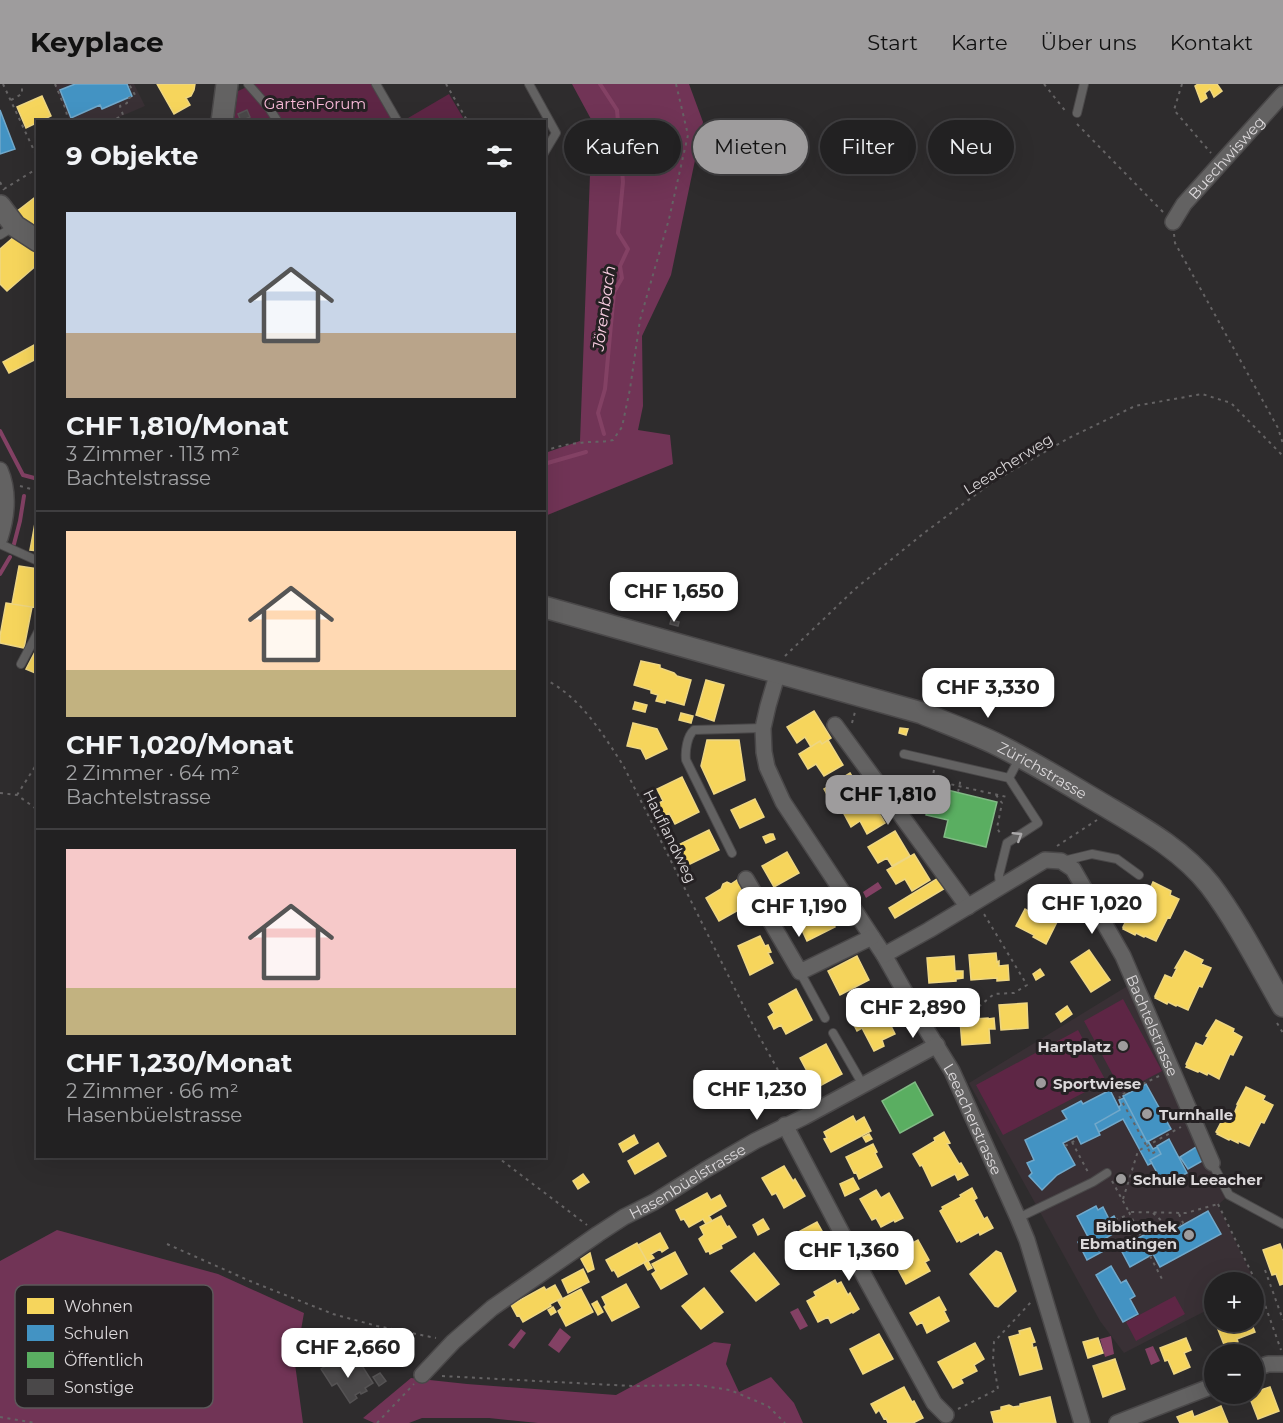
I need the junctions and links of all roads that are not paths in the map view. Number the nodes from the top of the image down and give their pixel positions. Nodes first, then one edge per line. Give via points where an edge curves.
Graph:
1 (227, 84) edge
2 (248, 84) edge
3 (376, 84) edge
4 (529, 84) edge
5 (1084, 84) edge
6 (1283, 94) edge
7 (1073, 116) road end
8 (222, 120) edge
9 (277, 120) edge
10 (397, 120) edge
11 (546, 150) edge
12 (3, 197) edge
13 (1173, 222) road end
14 (7, 230) edge
15 (36, 240) edge
16 (2, 475) edge
17 (0, 538) edge
18 (0, 544) edge
19 (36, 560) edge
20 (546, 609) edge
21 (36, 636) edge
22 (21, 664) dead end
23 (778, 672) junction
24 (835, 725) dead end
25 (763, 728) junction
26 (904, 754) dead end
27 (1021, 757) junction
28 (1009, 778) junction
29 (732, 853) dead end
30 (1061, 861) junction
31 (1139, 875) dead end
32 (746, 879) dead end
33 (1000, 887) junction
34 (972, 904) junction
35 (872, 937) junction
36 (884, 955) junction
37 (800, 972) junction
38 (1283, 1006) edge
39 (825, 1018) dead end
40 (833, 1033) dead end
41 (937, 1045) junction
42 (862, 1085) junction
43 (785, 1125) junction
44 (1212, 1163) joint
45 (1107, 1173) road end
46 (1018, 1218) junction
47 (1283, 1224) edge
48 (1283, 1364) edge
49 (1264, 1365) edge
50 (422, 1375) road end
51 (1204, 1389) edge
52 (946, 1415) road end
53 (1082, 1423) edge
54 (1117, 1423) edge

1 - 8 main road
2 - 9 lane
3 - 10 lane
4 - 11 lane via 556,133
5 - 7 lane
6 - 13 street, Buechwisweg via 1184,204
12 - 14 main road
14 - 15 main road
16 - 17 street via 6,496
18 - 19 lane
20 - 23 main road, Zürichstrasse
21 - 22 lane
23 - 25 street, Leeacherstrasse
23 - 27 main road, Zürichstrasse via 922,713
24 - 34 street
25 - 29 lane via 690,733 686,760
25 - 35 street, Leeacherstrasse via 767,767 783,802
26 - 28 lane
27 - 28 lane
27 - 38 main road, Zürichstrasse via 1170,846 1191,865 1235,923
33 -> 28 lane via 1006,843 1038,823
30 - 31 lane via 1092,854 1117,859
30 - 33 street via 1045,860
30 - 44 street, Bachtelstrasse via 1073,869 1123,956
32 - 37 street
33 - 34 street
34 - 36 street
35 - 36 street, Leeacherstrasse
35 - 37 street
36 - 41 street, Leeacherstrasse
37 - 39 lane
40 - 42 lane
41 - 42 street, Hasenbüelstrasse
41 - 46 street, Leeacherstrasse
42 - 43 street, Hasenbüelstrasse
43 - 50 street, Hasenbüelstrasse via 598,1234 492,1308
43 - 52 street via 934,1403
44 - 47 lane via 1229,1195
45 - 46 lane
46 - 53 street, Leeacherstrasse
48 - 49 street
51 - 54 street

